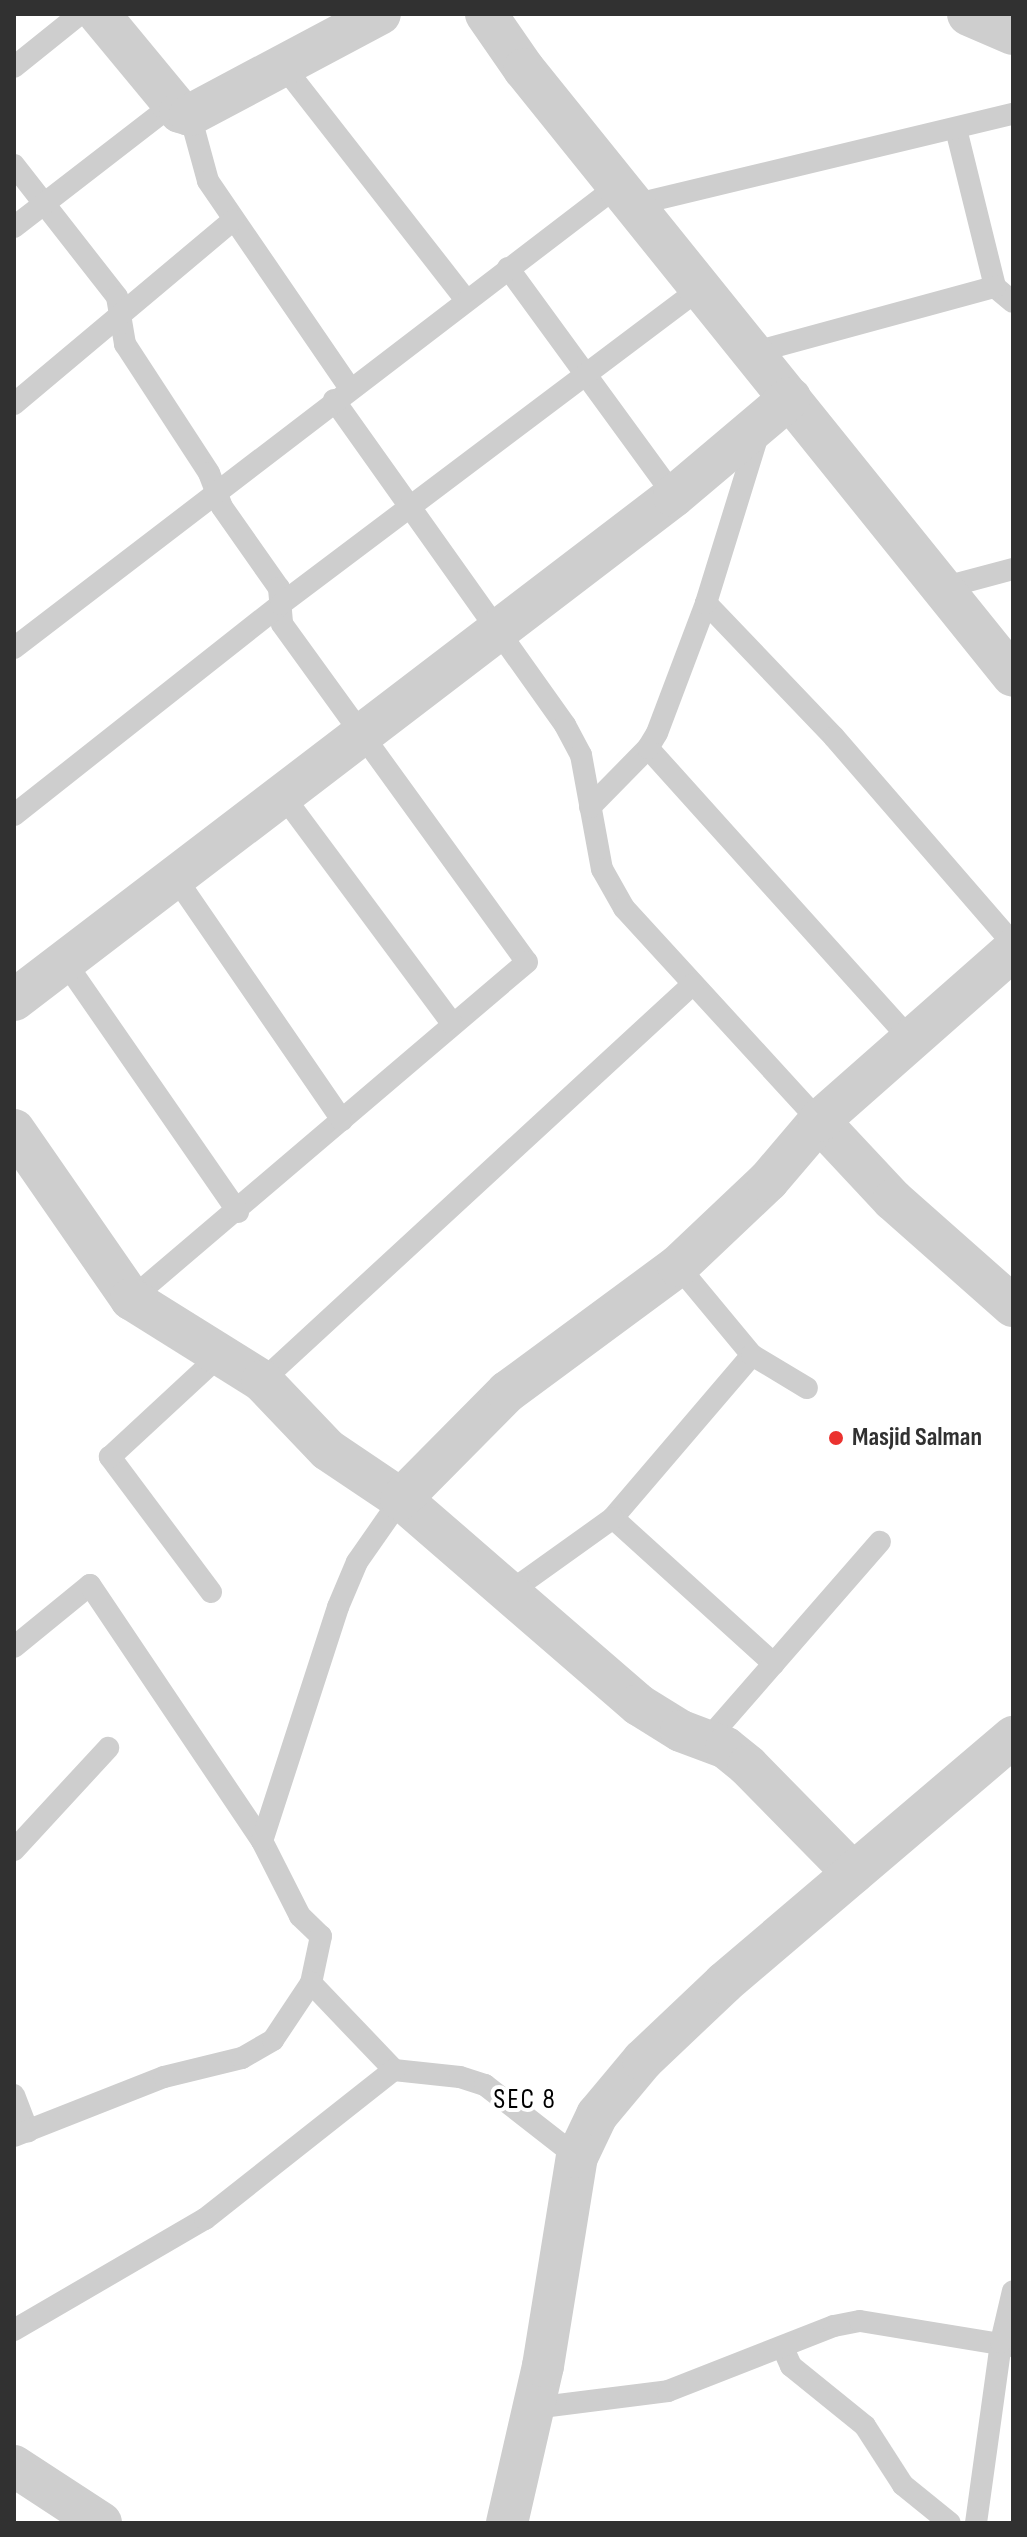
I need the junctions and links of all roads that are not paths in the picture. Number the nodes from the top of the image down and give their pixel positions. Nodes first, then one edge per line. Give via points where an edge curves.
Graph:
1 (80, 14) edge
2 (99, 14) edge
3 (380, 14) edge
4 (486, 14) edge
5 (969, 14) edge
6 (1013, 33) edge
7 (14, 67) edge
8 (284, 67) junction
9 (182, 109) junction
10 (1013, 114) edge
11 (956, 129) junction
12 (14, 165) edge
13 (628, 194) junction
14 (43, 202) junction
15 (233, 220) junction
16 (14, 227) edge
17 (508, 268) junction
18 (702, 287) junction
19 (995, 287) junction
20 (465, 299) junction
21 (1013, 302) edge
22 (121, 311) junction
23 (755, 352) junction
24 (586, 374) junction
25 (342, 394) junction
26 (14, 404) edge
27 (776, 411) junction
28 (215, 490) junction
29 (674, 496) junction
30 (411, 507) junction
31 (1013, 569) edge
32 (938, 589) junction
33 (706, 603) junction
34 (281, 604) junction
35 (496, 629) junction
36 (14, 648) edge
37 (1013, 676) edge
38 (358, 732) junction
39 (648, 748) junction
40 (281, 793) junction
41 (590, 807) junction
42 (14, 815) edge
43 (175, 877) junction
44 (1013, 947) edge
45 (65, 962) junction
46 (693, 984) junction
47 (14, 1000) edge
48 (452, 1023) junction
49 (912, 1041) junction
50 (342, 1120) junction
51 (819, 1121) junction
52 (14, 1130) edge
53 (238, 1212) junction
54 (678, 1266) junction
55 (131, 1299) junction
56 (1013, 1306) edge
57 (220, 1355) junction
58 (752, 1355) junction
59 (262, 1381) junction
60 (807, 1388) dead end
61 (401, 1499) junction
62 (613, 1518) junction
63 (880, 1542) dead end
64 (511, 1591) junction
65 (211, 1592) dead end
66 (14, 1647) edge
67 (774, 1664) junction
68 (1013, 1737) edge
69 (707, 1740) junction
70 (108, 1748) dead end
71 (262, 1841) junction
72 (14, 1850) edge
73 (853, 1873) junction
74 (311, 1983) junction
75 (394, 2070) junction
76 (14, 2095) edge
77 (21, 2133) edge
78 (577, 2157) junction
79 (1013, 2291) edge
80 (14, 2330) edge
81 (1007, 2344) edge
82 (783, 2348) junction
83 (534, 2408) junction
84 (20, 2479) edge
85 (101, 2523) edge
86 (507, 2523) edge
87 (950, 2523) edge
88 (976, 2523) edge

1 - 7 lane
2 - 9 street
3 - 8 street
4 - 13 street
5 - 6 street
8 - 9 street
8 - 20 lane
9 - 14 lane
9 - 15 lane via 208,181
10 - 11 lane
11 - 13 lane
11 - 19 lane
12 - 14 lane
13 - 17 lane
13 - 18 street
14 - 16 lane
14 - 22 lane via 117,297
15 - 22 lane
15 - 25 lane
17 - 20 lane
17 - 24 lane
18 - 23 street
18 - 24 lane
19 - 21 lane
19 - 23 lane
20 - 25 lane
22 - 26 lane
22 - 28 lane via 125,344
23 - 27 street
24 - 29 lane
24 - 30 lane
25 - 28 lane
25 - 30 lane
27 - 29 street
27 - 32 street
27 - 33 lane
28 - 34 lane via 279,588
28 - 36 lane
29 - 35 street
30 - 34 lane
30 - 35 lane
31 - 32 lane
32 - 37 street
33 - 39 lane
33 - 44 lane via 834,737
34 - 38 lane via 282,624
34 - 42 lane
35 - 38 street
35 - 41 lane via 581,755
38 - 40 street
38 - 48 lane via 527,962
39 - 41 lane
39 - 49 lane
40 - 43 street
40 - 48 lane
41 - 46 lane via 602,869 624,908
43 - 45 street
43 - 50 lane
44 - 49 street
45 - 47 street
45 - 53 lane
46 - 51 lane
46 - 59 lane
48 - 50 lane
49 - 51 street
50 - 53 lane
51 - 54 street via 768,1181
51 - 56 street via 893,1200
52 - 55 street
53 - 55 lane
54 - 58 lane
54 - 61 street via 507,1392
55 - 57 street
57 - 59 street
57 - 65 lane via 110,1457
58 - 60 lane
58 - 62 lane
59 - 61 street via 328,1450
61 - 64 street
61 - 71 lane via 357,1562 338,1607
62 - 64 lane
62 - 67 lane
63 - 67 lane
64 - 69 street via 553,1635 639,1705
66 - 71 lane via 90,1585
67 - 69 lane
68 - 73 street
69 - 73 street via 748,1766
70 - 72 lane
71 - 74 lane via 294,1906 321,1936
73 - 78 street via 643,2060 597,2115
74 - 75 lane
74 - 77 lane via 273,2040 242,2058 164,2077
75 - 78 lane via 485,2085
75 - 80 lane via 205,2219
76 - 77 lane
78 - 83 street
79 - 81 lane
81 - 82 lane via 860,2321
81 - 88 lane
82 - 83 lane via 668,2391
82 - 87 lane via 800,2375 865,2426 903,2485
83 - 86 street
84 - 85 street

